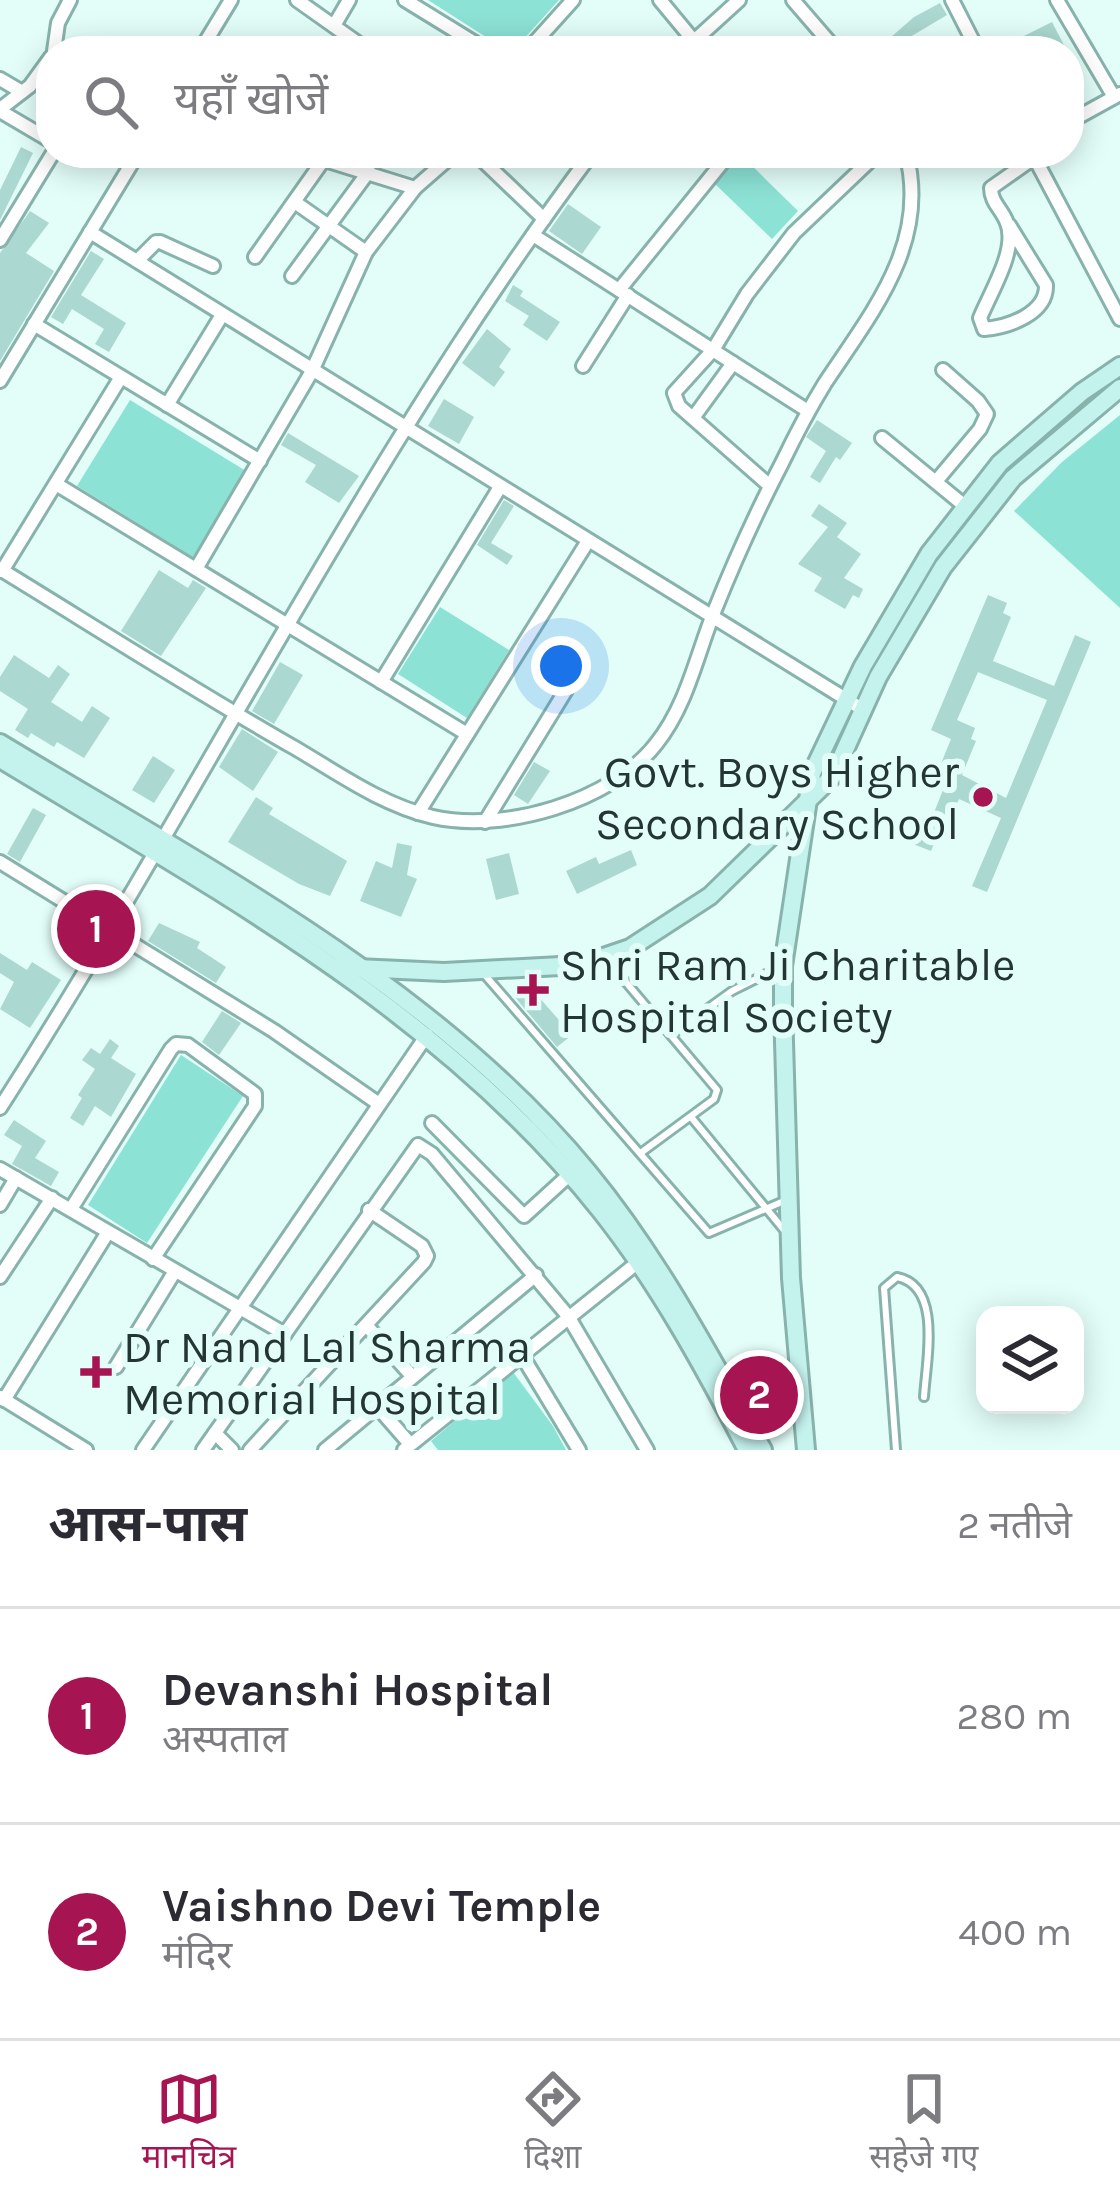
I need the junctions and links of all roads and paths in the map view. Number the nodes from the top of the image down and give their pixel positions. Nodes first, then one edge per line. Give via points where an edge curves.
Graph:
1 (70, 0) edge
2 (231, 0) edge
3 (297, 0) edge
4 (349, 0) edge
5 (405, 0) edge
6 (573, 0) edge
7 (660, 0) edge
8 (739, 0) edge
9 (793, 0) edge
10 (952, 0) edge
11 (1057, 0) edge
12 (335, 24) junction
13 (56, 36) edge
14 (209, 36) edge
15 (350, 36) edge
16 (464, 36) edge
17 (541, 36) edge
18 (683, 36) edge
19 (700, 36) edge
20 (824, 36) edge
21 (971, 36) edge
22 (1080, 36) edge
23 (1084, 43) edge
24 (36, 75) edge
25 (0, 79) edge
26 (22, 92) junction
27 (1117, 96) edge
28 (0, 110) edge
29 (1084, 114) edge
30 (36, 132) edge
31 (44, 168) edge
32 (129, 168) edge
33 (320, 168) edge
34 (360, 168) edge
35 (438, 168) edge
36 (491, 168) edge
37 (581, 168) edge
38 (717, 168) edge
39 (862, 168) edge
40 (910, 168) edge
41 (1017, 168) edge
42 (1041, 168) edge
43 (369, 171) junction
44 (415, 188) junction
45 (296, 203) junction
46 (544, 219) junction
47 (327, 224) junction
48 (1009, 225) junction
49 (90, 232) junction
50 (533, 235) junction
51 (0, 240) edge
52 (366, 252) junction
53 (255, 257) dead end
54 (137, 261) junction
55 (213, 266) dead end
56 (292, 276) dead end
57 (623, 293) junction
58 (222, 315) junction
59 (1120, 319) edge
60 (34, 324) junction
61 (712, 350) junction
62 (734, 363) junction
63 (583, 365) dead end
64 (1120, 366) edge
65 (943, 370) dead end
66 (312, 371) junction
67 (121, 377) junction
68 (0, 381) edge
69 (1120, 388) edge
70 (167, 405) junction
71 (808, 411) junction
72 (693, 418) junction
73 (406, 430) junction
74 (882, 437) dead end
75 (260, 461) junction
76 (938, 479) junction
77 (56, 484) junction
78 (770, 486) junction
79 (500, 488) junction
80 (966, 507) junction
81 (588, 541) junction
82 (196, 569) junction
83 (1, 570) edge
84 (712, 618) junction
85 (288, 625) junction
86 (381, 682) junction
87 (566, 690) dead end
88 (854, 705) junction
89 (236, 714) junction
90 (467, 734) junction
91 (0, 743) edge
92 (0, 759) edge
93 (806, 805) junction
94 (418, 813) junction
95 (485, 822) junction
96 (158, 846) junction
97 (0, 862) edge
98 (108, 928) junction
99 (606, 959) junction
100 (783, 966) junction
101 (335, 967) junction
102 (359, 968) junction
103 (482, 971) junction
104 (430, 1031) junction
105 (671, 1035) junction
106 (379, 1104) junction
107 (0, 1108) edge
108 (692, 1117) junction
109 (432, 1123) dead end
110 (640, 1154) junction
111 (0, 1169) edge
112 (569, 1174) junction
113 (16, 1178) junction
114 (52, 1198) junction
115 (789, 1199) junction
116 (0, 1205) edge
117 (766, 1208) junction
118 (71, 1209) junction
119 (369, 1210) junction
120 (108, 1232) junction
121 (790, 1237) junction
122 (153, 1259) junction
123 (643, 1259) junction
124 (175, 1271) junction
125 (536, 1275) junction
126 (0, 1277) edge
127 (242, 1308) junction
128 (568, 1316) junction
129 (367, 1326) junction
130 (285, 1334) junction
131 (521, 1354) junction
132 (116, 1367) dead end
133 (412, 1376) junction
134 (924, 1397) dead end
135 (2, 1398) edge
136 (376, 1406) junction
137 (215, 1432) junction
138 (413, 1446) edge
139 (86, 1450) edge
140 (143, 1450) edge
141 (203, 1450) edge
142 (232, 1450) edge
143 (250, 1450) edge
144 (325, 1450) edge
145 (579, 1450) edge
146 (647, 1450) edge
147 (747, 1450) edge
148 (763, 1450) edge
149 (806, 1450) edge
150 (896, 1450) edge

1 - 13 street
2 - 14 street
3 - 12 street
4 - 12 street
5 - 16 street
6 - 17 street
7 - 18 street
8 - 19 street
9 - 20 street
10 - 21 street
11 - 22 street
12 - 15 street
23 - 27 street
24 - 26 street
25 - 26 street
26 - 28 street
27 - 29 street
28 - 30 street
31 - 51 street
32 - 49 street
33 - 45 street
34 - 43 street
35 - 44 street
36 - 46 street
37 - 46 street
38 - 57 street
39 - 61 street via 794,233
40 - 71 street via 914,193 902,254
41 - 48 street via 991,188
42 - 59 street
43 - 44 street
43 - 47 street
44 - 52 street
45 - 47 street
45 - 53 street
46 - 50 street
47 - 52 street
47 - 56 street
48 - 48 street via 980,318 984,329 1022,318 1047,296
49 - 54 street
49 - 60 street
50 - 57 street
50 - 73 street
52 - 66 street
54 - 55 street via 158,242
54 - 58 street
57 - 61 street
57 - 63 street
58 - 66 street
58 - 70 street
60 - 67 street
60 - 68 street
61 - 62 street
61 - 72 street via 673,397
62 - 71 street
62 - 72 street
64 - 80 street via 1000,463
65 - 76 street via 987,413
66 - 73 street
66 - 75 street
67 - 70 street
67 - 77 street
69 - 88 street via 1013,478 943,567
70 - 75 street
71 - 78 street
72 - 78 street
73 - 79 street
73 - 85 street
74 - 76 street
75 - 82 street
76 - 80 street
77 - 82 street
77 - 83 street
78 - 84 street
79 - 81 street
79 - 86 street
80 - 88 street via 872,649
81 - 84 street
81 - 90 street
82 - 85 street
83 - 89 street
84 - 88 street
84 - 95 street via 697,668 642,760 570,802
85 - 86 street
85 - 89 street
86 - 90 street
87 - 95 street
88 - 93 street via 812,773
89 - 94 street
89 - 96 street
90 - 94 street
91 - 96 street
92 - 96 street
93 - 99 street via 710,896
93 - 100 street
94 - 95 street
96 - 98 street
96 - 101 street
96 - 102 street
97 - 98 street
98 - 106 street
98 - 107 street
99 - 103 street
99 - 105 lane
100 - 105 lane
100 - 115 street
101 - 102 street
101 - 104 street
102 - 103 street
102 - 104 street
103 - 110 lane
104 - 106 street
104 - 112 street
104 - 123 street via 586,1169
105 - 108 lane via 718,1090
106 - 127 street
108 - 110 lane
108 - 117 lane
109 - 112 street via 524,1216
110 - 117 lane via 709,1233
111 - 113 street
112 - 123 street
113 - 114 street
113 - 116 street
114 - 118 street
114 - 126 street
115 - 117 lane
115 - 121 street
117 - 121 lane
118 - 120 street
118 - 122 street via 171,1049 188,1045 255,1094 255,1106
119 - 125 street via 422,1146
119 - 129 street via 427,1256
119 - 130 street
120 - 122 street
120 - 135 street
121 - 149 street
122 - 124 street
123 - 128 street
123 - 147 street
123 - 148 street
124 - 127 street
124 - 132 street
125 - 128 street
125 - 133 street
127 - 130 street
127 - 140 street
128 - 131 street
128 - 146 street
129 - 133 street
129 - 143 street
130 - 137 street
131 - 138 street
131 - 145 street
133 - 136 street
134 - 150 lane via 927,1308 917,1287 897,1277 884,1288
135 - 139 street
136 - 138 street
136 - 144 street
137 - 141 street
137 - 142 street

